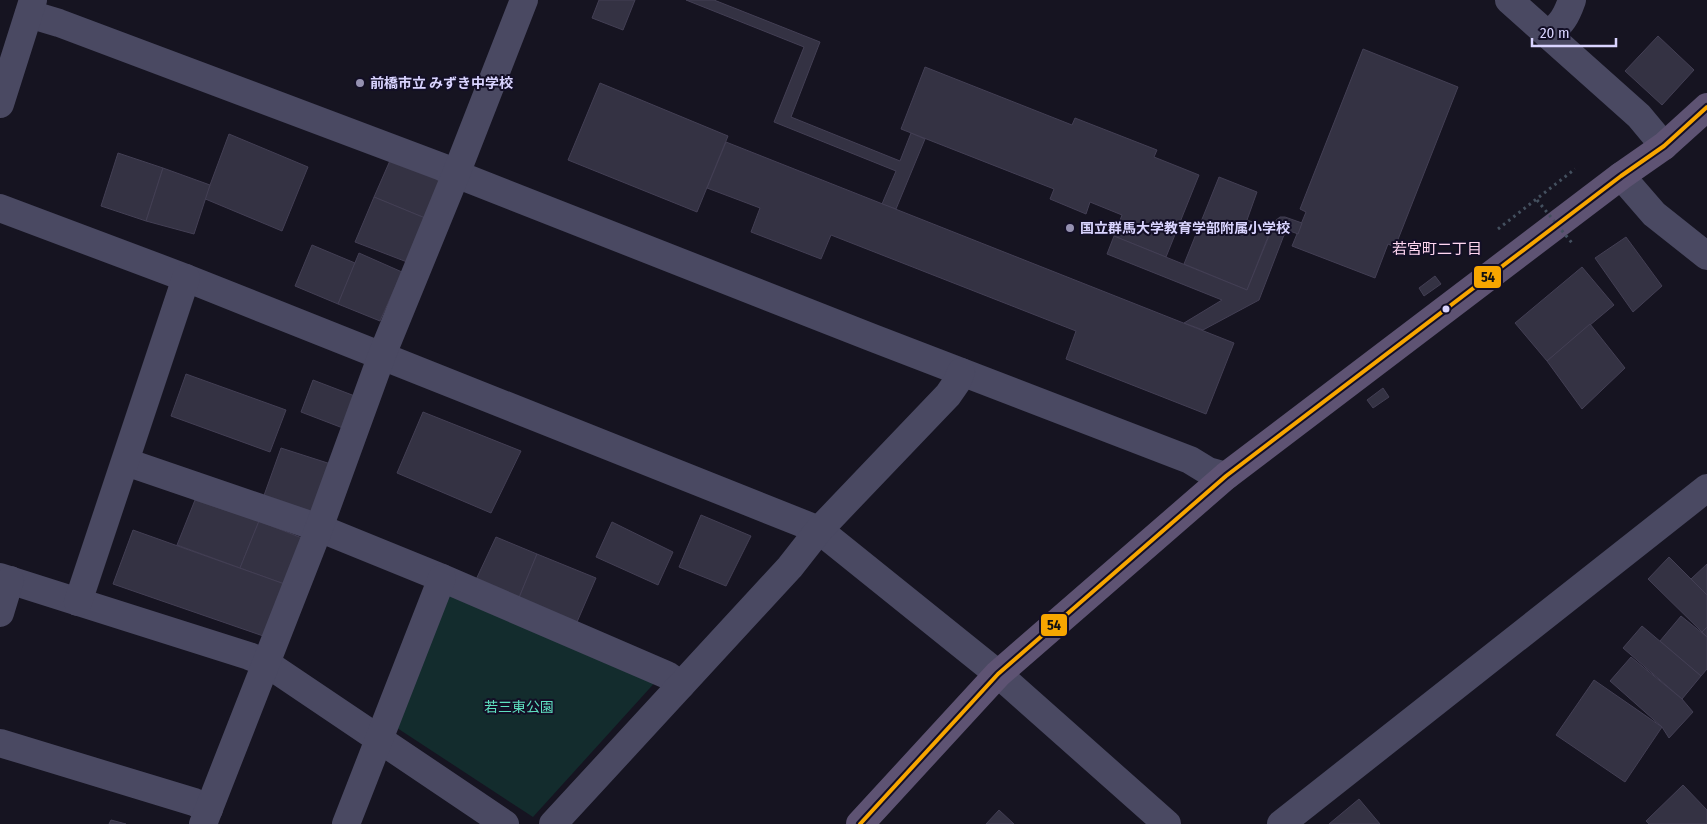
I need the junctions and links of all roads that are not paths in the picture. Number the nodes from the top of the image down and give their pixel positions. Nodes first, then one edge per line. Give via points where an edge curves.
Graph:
1 (524, 0) edge
2 (1509, 0) edge
3 (1572, 0) edge
4 (31, 7) edge
5 (1548, 35) junction
6 (0, 104) edge
7 (1707, 107) edge
8 (1664, 146) junction
9 (456, 174) junction
10 (1621, 176) junction
11 (0, 208) edge
12 (1707, 256) edge
13 (186, 278) junction
14 (382, 355) junction
15 (961, 372) junction
16 (126, 462) junction
17 (1226, 476) junction
18 (1707, 488) edge
19 (319, 528) junction
20 (818, 530) junction
21 (442, 578) junction
22 (5, 579) edge
23 (78, 602) junction
24 (0, 613) edge
25 (266, 663) junction
26 (998, 674) junction
27 (681, 686) junction
28 (379, 740) junction
29 (0, 743) edge
30 (206, 816) edge
31 (346, 824) edge
32 (505, 824) edge
33 (553, 824) edge
34 (860, 824) edge
35 (1167, 824) edge
36 (1281, 824) edge

1 - 9 street
2 - 5 street
3 - 5 street via 1566,17
4 - 6 street
4 - 9 street via 78,30
5 - 8 street via 1639,116
7 - 8 main road
8 - 10 main road
9 - 14 street
9 - 15 street
10 - 12 street via 1654,214
10 - 17 main road
11 - 13 street
13 - 14 street
13 - 16 street
14 - 19 street
14 - 20 street
15 - 17 street
15 - 20 street via 948,395
16 - 19 street
16 - 23 street
17 - 26 main road
18 - 36 street
19 - 21 street
19 - 25 street
20 - 26 street
20 - 27 street via 790,567
21 - 27 street via 667,675
21 - 28 street
22 - 23 street
22 - 24 street
23 - 25 street
25 - 28 street
25 - 30 street
26 - 34 main road
26 - 35 street
27 - 33 street
28 - 31 street
28 - 32 street
29 - 30 street via 194,802

